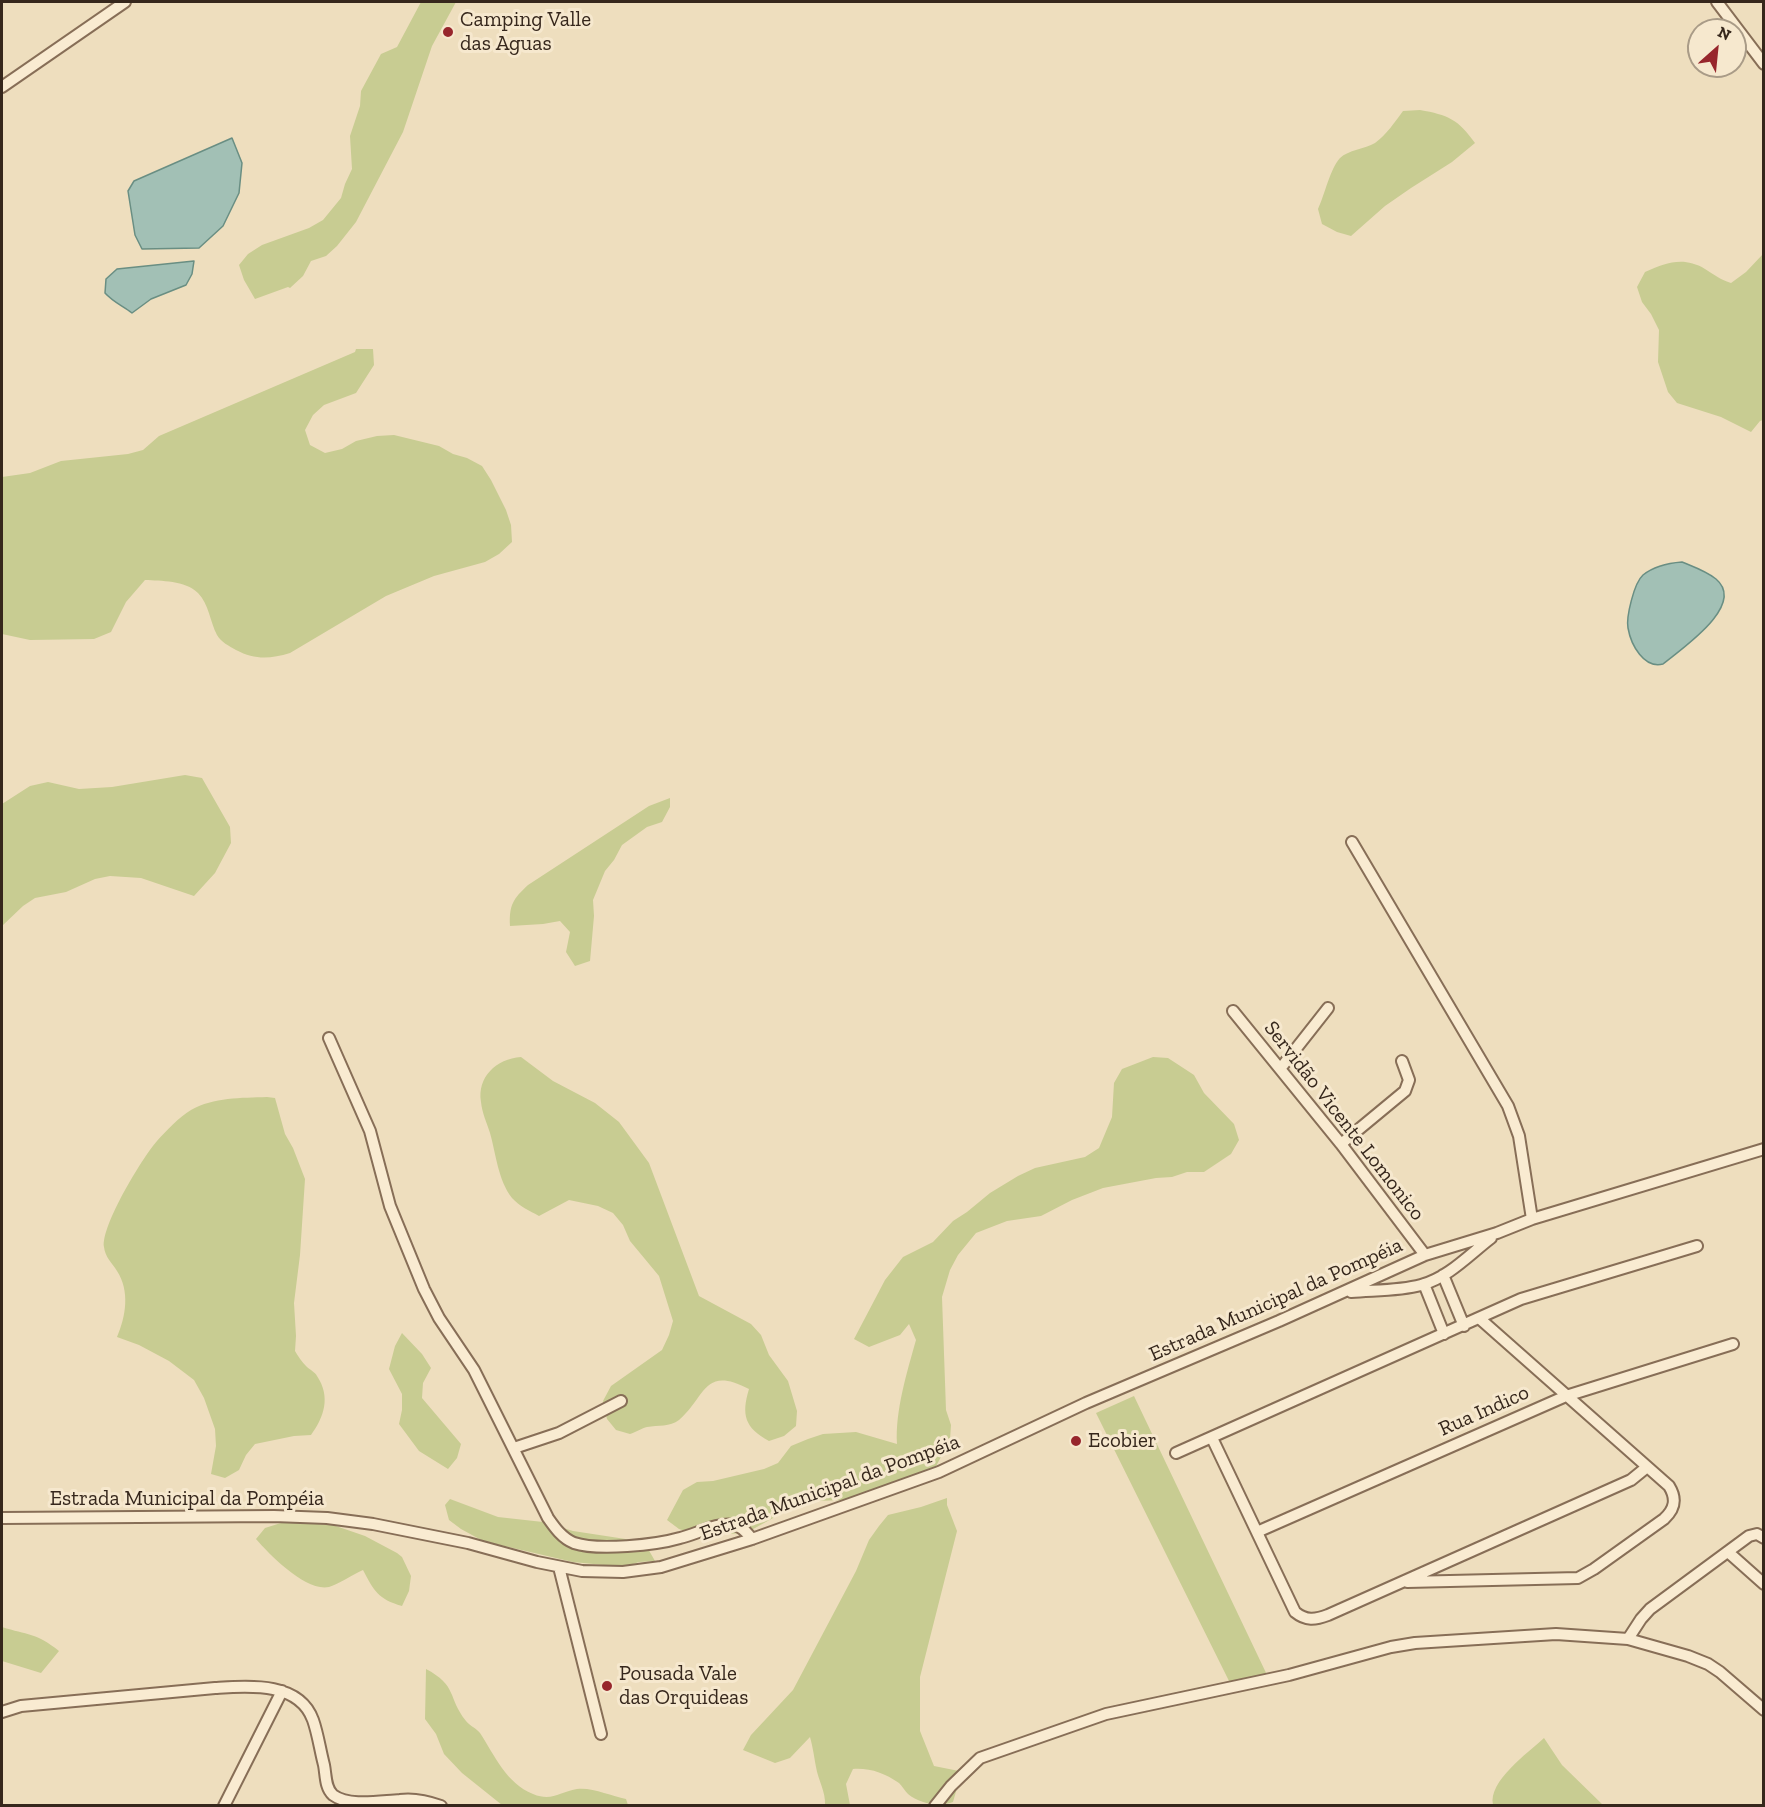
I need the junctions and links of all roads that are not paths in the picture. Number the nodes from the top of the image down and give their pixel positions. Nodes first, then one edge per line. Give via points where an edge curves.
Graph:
1 (125, 2) edge
2 (1718, 2) edge
3 (1764, 64) edge
4 (2, 87) edge
5 (1352, 842) dead end
6 (1328, 1008) dead end
7 (1233, 1011) dead end
8 (329, 1038) dead end
9 (1402, 1061) dead end
10 (1280, 1069) junction
11 (1341, 1144) junction
12 (1764, 1149) edge
13 (1532, 1219) junction
14 (1497, 1233) junction
15 (1697, 1246) dead end
16 (1425, 1255) junction
17 (1443, 1275) junction
18 (1424, 1284) junction
19 (1342, 1292) junction
20 (1479, 1318) junction
21 (1464, 1326) junction
22 (1444, 1334) junction
23 (1733, 1344) dead end
24 (1566, 1396) junction
25 (621, 1401) dead end
26 (1212, 1438) junction
27 (514, 1448) junction
28 (1176, 1453) dead end
29 (1647, 1467) junction
30 (2, 1518) edge
31 (1257, 1532) junction
32 (1764, 1538) edge
33 (752, 1539) junction
34 (1728, 1552) junction
35 (559, 1567) junction
36 (1402, 1582) junction
37 (1764, 1584) edge
38 (1628, 1639) junction
39 (282, 1692) junction
40 (1764, 1710) edge
41 (2, 1712) edge
42 (601, 1734) dead end
43 (224, 1806) edge
44 (441, 1806) edge
45 (935, 1806) edge

1 - 4 street
2 - 3 street
5 - 13 street via 1508,1106 1519,1136
6 - 10 street
7 - 10 street, Servidão Vicente Lomonico
8 - 27 street via 370,1131 390,1206 420,1279
9 - 11 street via 1409,1080 1406,1091
10 - 11 street, Servidão Vicente Lomonico
11 - 16 street, Servidão Vicente Lomonico
12 - 13 street, Estrada Municipal da Pompéia
13 - 14 street, Estrada Municipal da Pompéia
14 - 16 street, Estrada Municipal da Pompéia
14 - 17 street
15 - 20 street via 1552,1288
16 - 19 street, Estrada Municipal da Pompéia
17 - 18 street
17 - 21 street
18 - 19 street
18 - 22 street
19 - 33 street, Estrada Municipal da Pompéia via 1086,1403 939,1472
20 - 21 street
20 - 24 street
21 - 22 street
22 - 26 street
23 - 24 street, Rua Indico
24 - 29 street
24 - 31 street, Rua Indico
25 - 27 street via 559,1433
26 - 28 street
26 - 31 street
27 - 33 street via 548,1518 560,1535 575,1543 605,1547 640,1545 734,1525
29 - 36 street via 1631,1480
29 - 36 street via 1669,1486 1673,1508 1664,1519 1586,1575 1566,1579
30 - 35 street, Estrada Municipal da Pompéia via 274,1515 327,1518 468,1543
31 - 36 street via 1295,1612 1309,1619 1318,1619
32 - 34 street via 1753,1534
33 - 35 street, Estrada Municipal da Pompéia via 651,1568 623,1572
34 - 37 street
34 - 38 street via 1650,1609
35 - 42 street
38 - 40 street via 1708,1664
38 - 45 street via 1556,1634 1415,1643 1106,1714 980,1758
39 - 41 street via 243,1686 21,1706
39 - 43 street
39 - 44 street via 294,1697 313,1719 327,1785 333,1796 353,1804 423,1800

